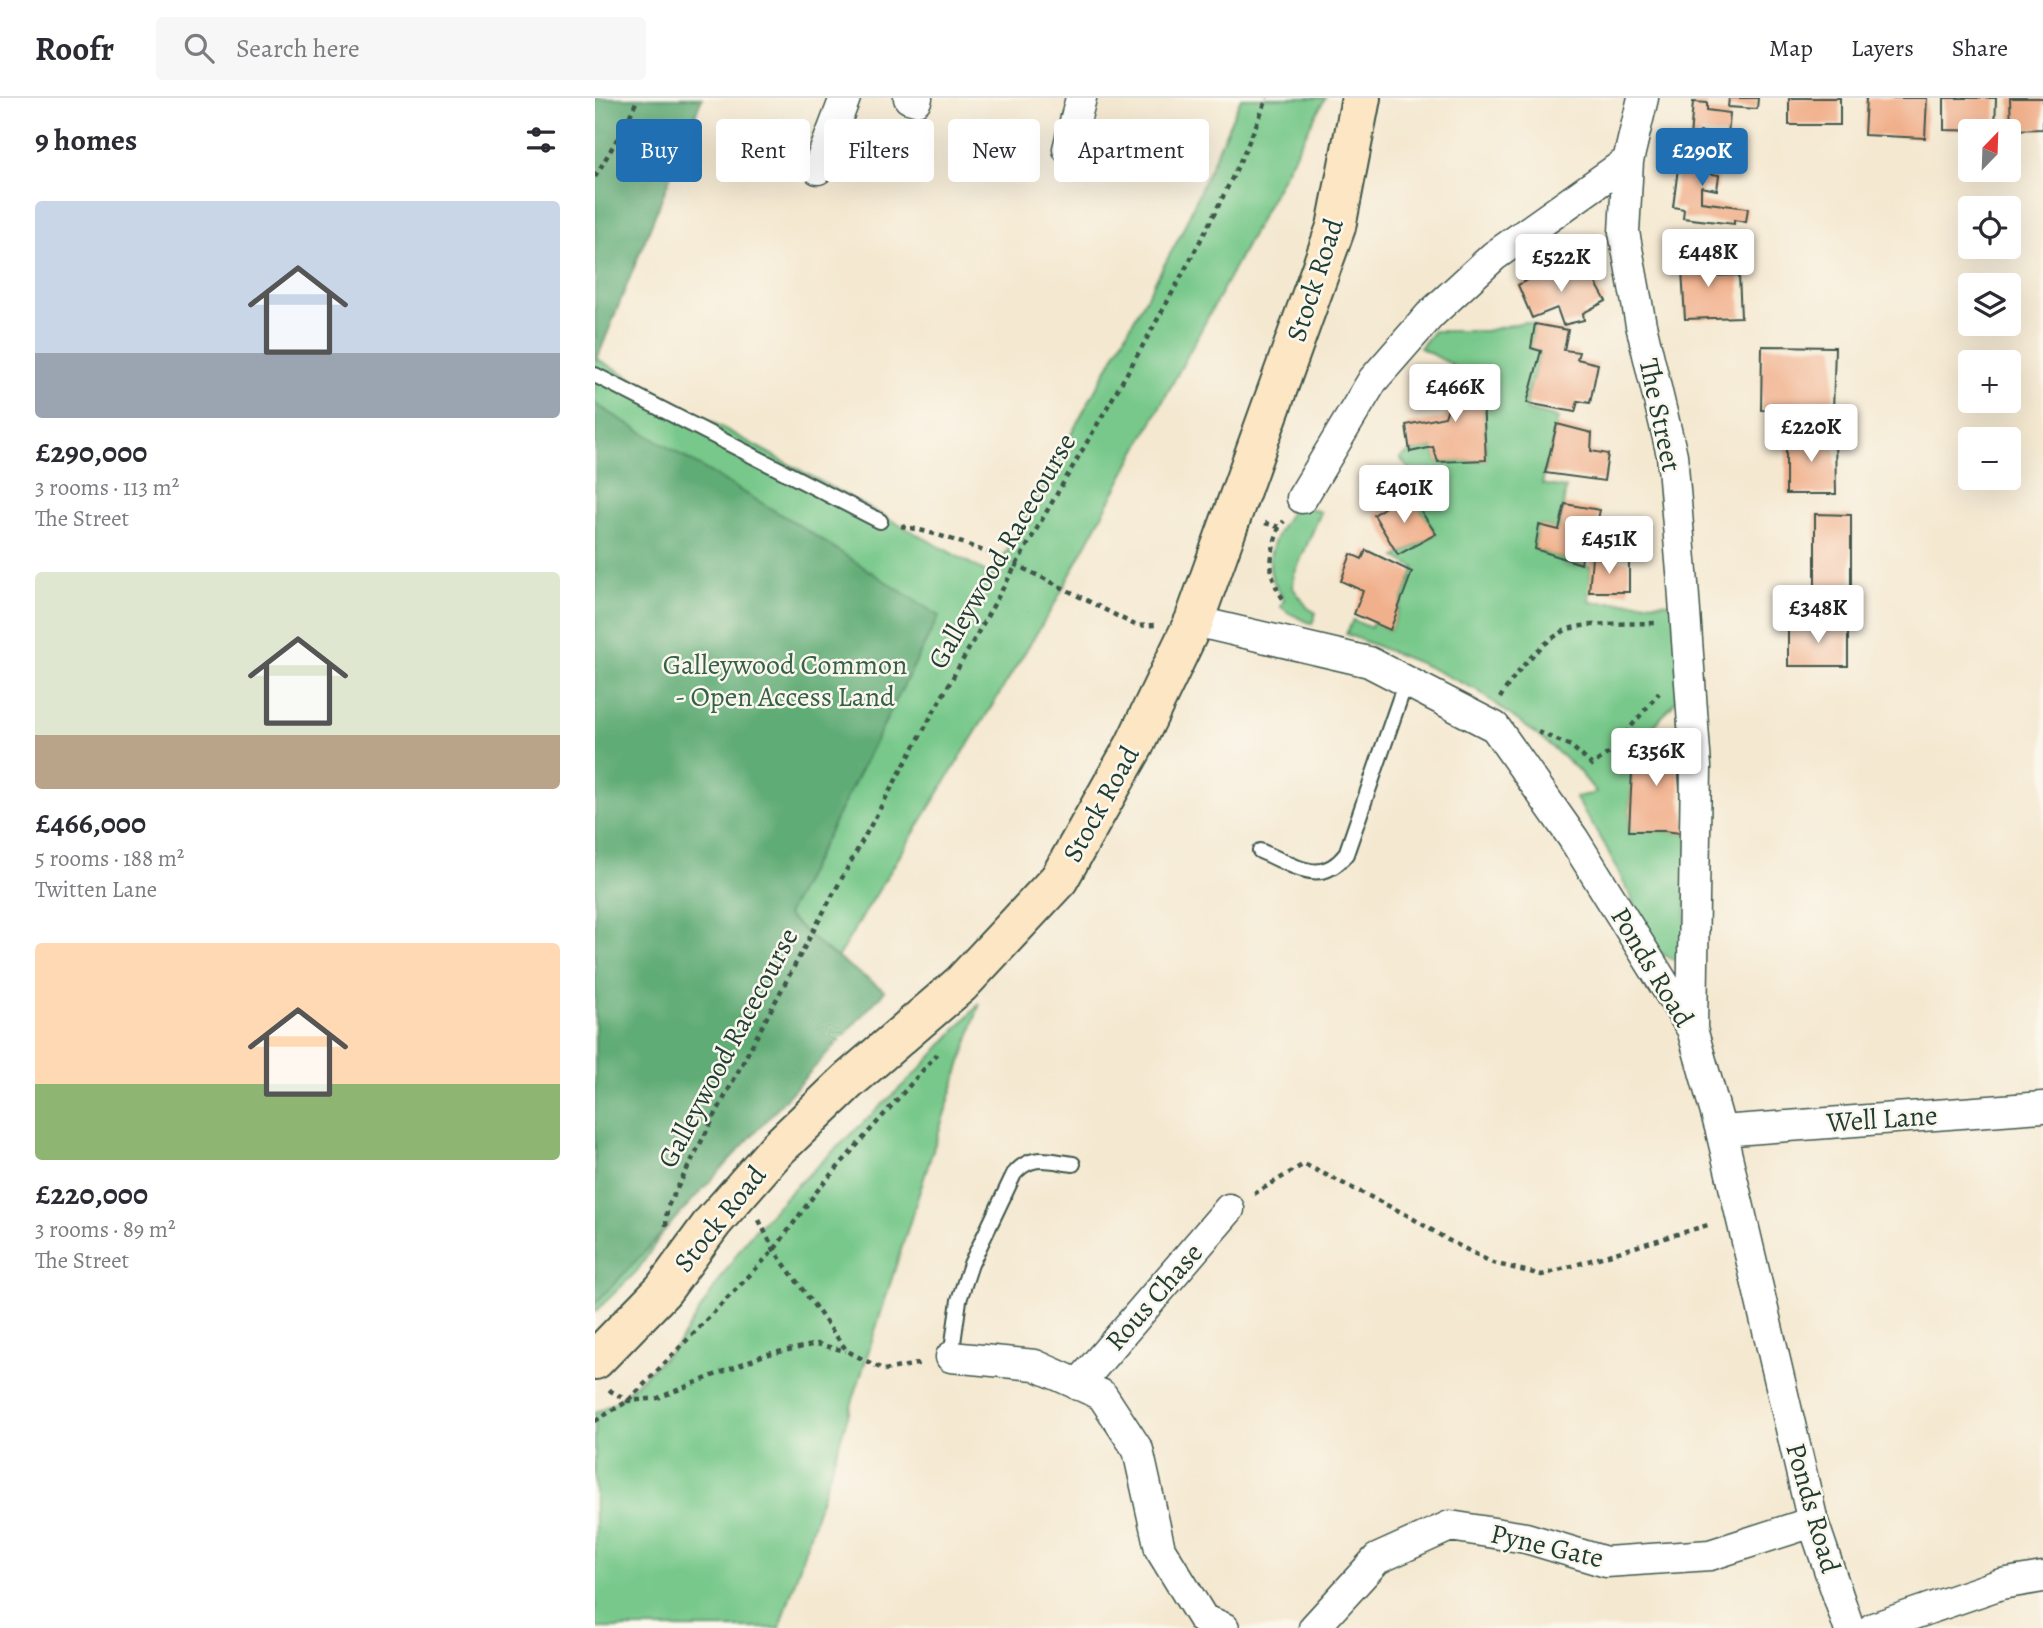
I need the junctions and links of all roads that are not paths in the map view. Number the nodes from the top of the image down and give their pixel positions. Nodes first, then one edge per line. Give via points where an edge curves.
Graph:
1 (845, 98) edge
2 (909, 98) edge
3 (916, 98) edge
4 (1081, 98) edge
5 (1361, 98) edge
6 (1643, 98) edge
7 (1076, 119) edge
8 (1628, 160) junction
9 (818, 169) dead end
10 (595, 375) edge
11 (1302, 498) dead end
12 (880, 521) road end
13 (1194, 621) junction
14 (1406, 681) junction
15 (1260, 851) dead end
16 (1692, 1030) junction
17 (2043, 1107) edge
18 (1721, 1130) junction
19 (1073, 1164) dead end
20 (1229, 1209) road end
21 (951, 1357) joint
22 (599, 1373) edge
23 (1078, 1385) junction
24 (1813, 1522) junction
25 (2043, 1577) edge
26 (1224, 1628) edge
27 (1314, 1628) edge
28 (1849, 1628) edge
29 (1874, 1628) edge

1 - 9 street
2 - 3 street
4 - 7 street
5 - 13 main road, Stock Road via 1336,227
6 - 8 street, The Street
8 - 11 street via 1494,256 1430,315 1373,380
8 - 16 street, The Street via 1624,232 1672,455 1686,621 1696,767
10 - 12 lane
13 - 14 street, Ponds Road via 1369,662
13 - 22 main road, Stock Road via 1134,747 1059,879 961,984 777,1149 713,1222
14 - 15 lane via 1346,854 1338,864 1315,873
14 - 16 street, Ponds Road via 1495,727 1573,838
16 - 18 street, Ponds Road
17 - 18 street, Well Lane
18 - 24 street, Ponds Road
19 - 21 lane via 1036,1159 1014,1174 971,1264 959,1300
20 - 23 street, Rous Chase
21 - 23 street via 1035,1366
23 - 26 street via 1101,1395 1138,1450 1160,1549 1203,1619
24 - 27 street, Pyne Gate via 1710,1555 1606,1562 1526,1538 1450,1526 1377,1559
24 - 28 street, Ponds Road
25 - 29 street via 2001,1584

